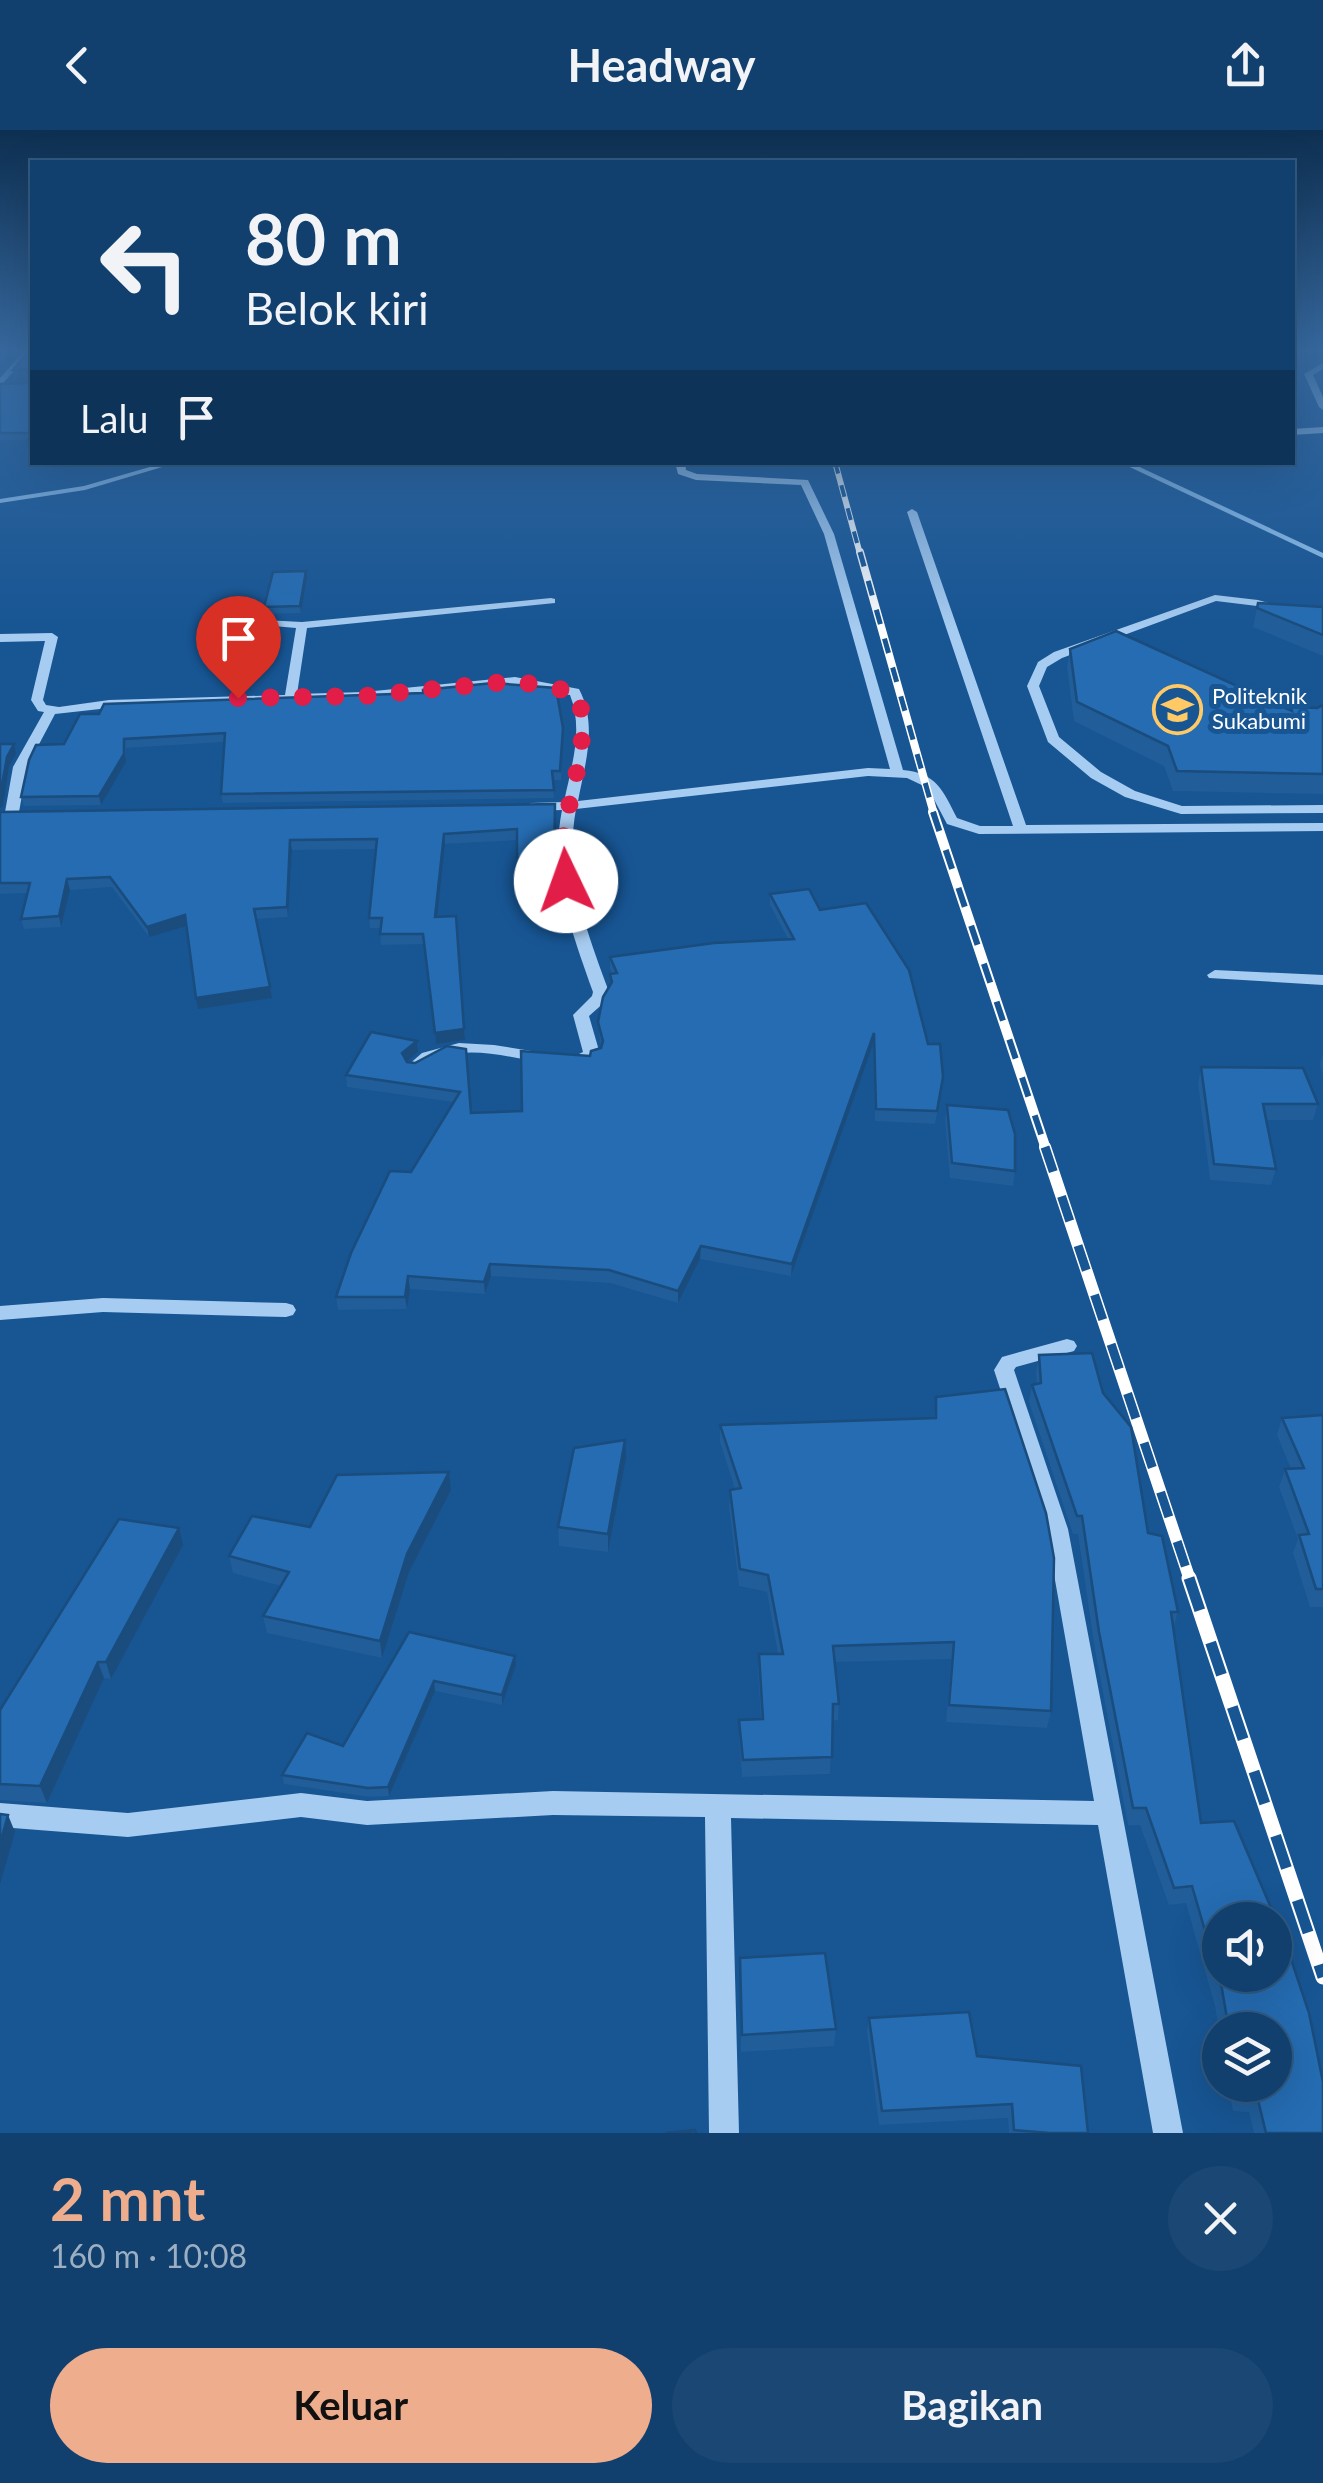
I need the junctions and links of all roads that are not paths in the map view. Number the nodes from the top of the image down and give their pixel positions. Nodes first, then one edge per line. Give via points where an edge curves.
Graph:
1 (680, 465) edge
2 (912, 512) dead end
3 (551, 602) dead end
4 (250, 621) dead end
5 (1323, 622) edge
6 (302, 625) junction
7 (0, 638) edge
8 (291, 696) junction
9 (51, 710) junction
10 (897, 772) junction
11 (570, 806) junction
12 (522, 807) edge
13 (1323, 809) edge
14 (32, 812) edge
15 (6, 813) edge
16 (1323, 827) edge
17 (1021, 830) junction
18 (1215, 975) dead end
19 (1323, 980) edge
20 (415, 1066) edge
21 (286, 1310) dead end
22 (0, 1313) edge
23 (1066, 1346) dead end
24 (718, 1804) junction
25 (1107, 1813) junction
26 (0, 1815) edge
27 (724, 2133) edge
28 (1168, 2133) edge

1 - 10 street via 696,478 805,482 829,534
2 - 17 street
3 - 6 street
4 - 6 street
5 - 13 street via 1234,598 1202,600 1058,655 1042,665 1033,686 1053,739 1130,794 1181,810
6 - 8 street
7 - 9 street via 52,637 36,700
8 - 9 street
8 - 11 street via 515,681 575,692 583,728
9 - 15 street via 20,766
10 - 11 street
10 - 17 street via 933,784 946,814 960,826
11 - 12 street
11 - 20 street via 563,835 566,881 601,992 581,1015 592,1054 562,1061 460,1048
14 - 15 street
16 - 17 street
18 - 19 street
21 - 22 street via 104,1305
23 - 25 street via 1010,1362 1004,1370 1057,1528
24 - 25 street
24 - 26 street via 553,1802 367,1813 300,1805 128,1825
24 - 27 street
25 - 28 street

